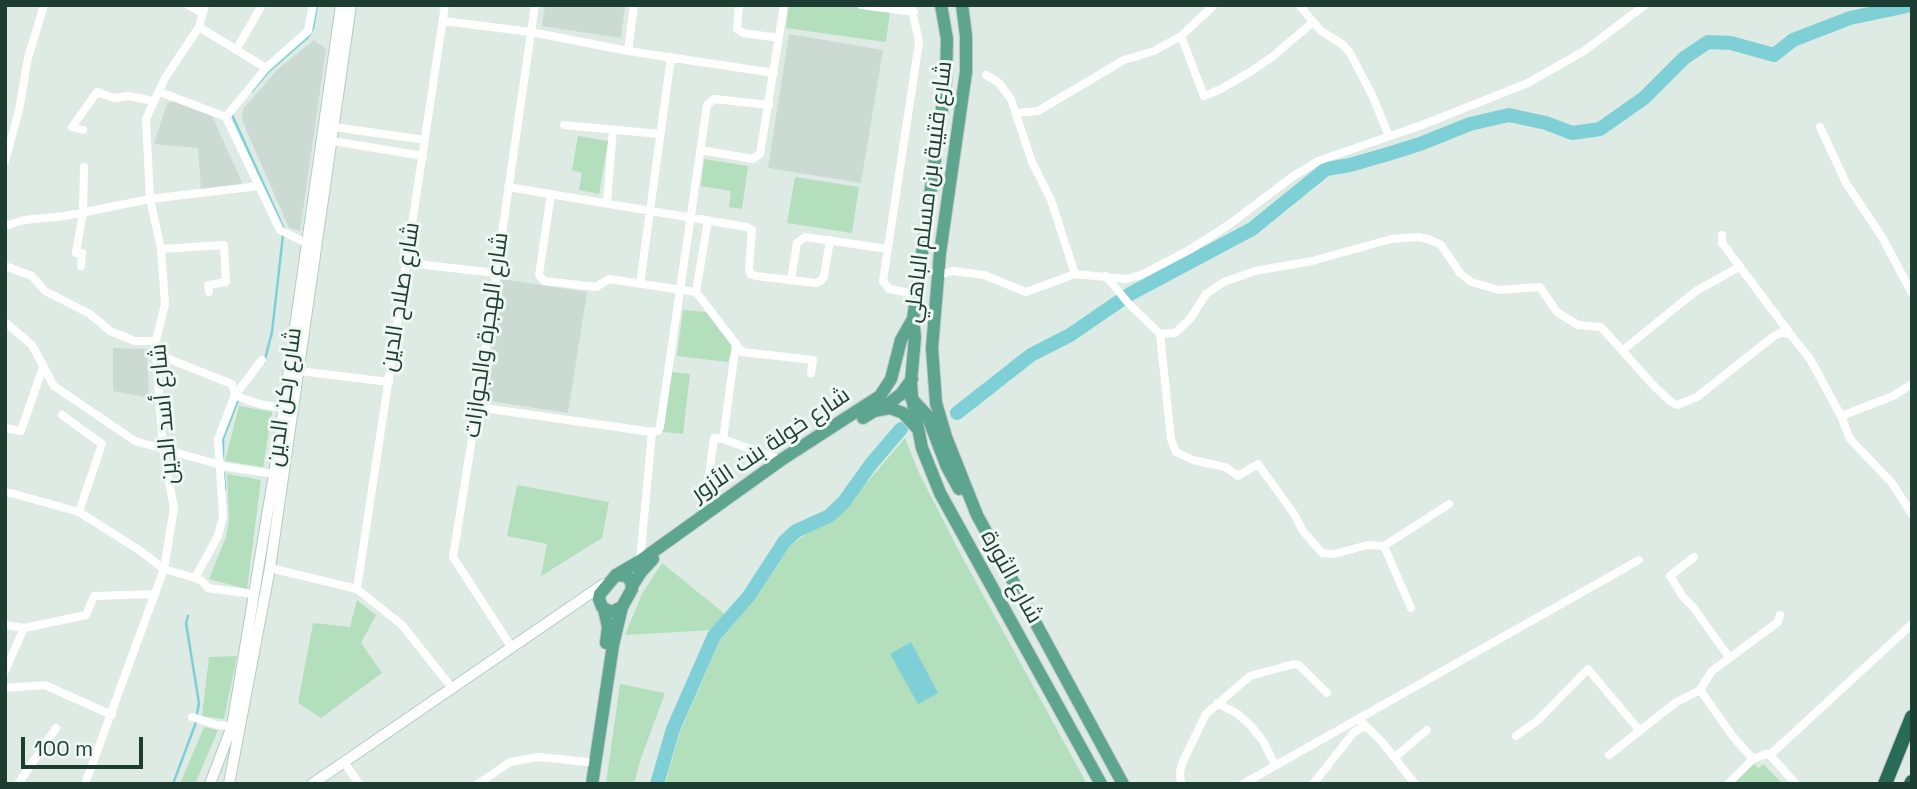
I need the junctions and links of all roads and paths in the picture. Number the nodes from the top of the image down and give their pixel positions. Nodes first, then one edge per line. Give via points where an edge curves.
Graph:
1 (44, 5) edge
2 (188, 5) edge
3 (262, 5) edge
4 (313, 5) edge
5 (341, 5) edge
6 (351, 5) edge
7 (445, 5) edge
8 (535, 5) edge
9 (634, 5) edge
10 (739, 5) edge
11 (784, 5) edge
12 (861, 5) edge
13 (942, 5) edge
14 (962, 5) edge
15 (1214, 5) edge
16 (1299, 5) edge
17 (1645, 5) edge
18 (913, 8) edge
19 (203, 9) edge
20 (443, 21) junction
21 (1313, 22) junction
22 (199, 27) junction
23 (531, 32) junction
24 (1181, 36) junction
25 (779, 38) junction
26 (236, 50) junction
27 (628, 51) junction
28 (671, 57) junction
29 (266, 68) junction
30 (774, 73) junction
31 (986, 75) dead end
32 (160, 92) junction
33 (153, 101) junction
34 (769, 104) junction
35 (1017, 113) junction
36 (226, 117) junction
37 (564, 125) dead end
38 (334, 127) junction
39 (1820, 127) dead end
40 (83, 130) dead end
41 (613, 130) junction
42 (660, 134) junction
43 (1389, 136) junction
44 (425, 140) junction
45 (332, 141) junction
46 (700, 150) junction
47 (423, 156) junction
48 (5, 162) edge
49 (84, 167) dead end
50 (259, 186) junction
51 (508, 187) junction
52 (551, 194) junction
53 (150, 199) junction
54 (607, 202) junction
55 (649, 211) junction
56 (83, 212) junction
57 (691, 218) junction
58 (708, 220) junction
59 (944, 224) junction
60 (5, 226) edge
61 (1722, 235) dead end
62 (830, 240) junction
63 (306, 243) junction
64 (161, 249) junction
65 (888, 249) junction
66 (407, 263) junction
67 (5, 266) edge
68 (81, 266) dead end
69 (1739, 267) junction
70 (496, 273) junction
71 (1075, 274) junction
72 (938, 275) junction
73 (1107, 276) junction
74 (791, 280) junction
75 (640, 284) junction
76 (680, 290) junction
77 (209, 292) dead end
78 (696, 292) junction
79 (1912, 293) edge
80 (916, 294) junction
81 (913, 319) junction
82 (5, 323) edge
83 (1160, 334) junction
84 (1791, 335) junction
85 (156, 341) junction
86 (736, 344) junction
87 (1623, 350) junction
88 (156, 354) junction
89 (262, 360) dead end
90 (43, 367) junction
91 (299, 371) junction
92 (811, 373) dead end
93 (389, 382) junction
94 (911, 382) junction
95 (1912, 384) edge
96 (933, 385) joint
97 (239, 396) junction
98 (906, 396) junction
99 (882, 402) junction
100 (477, 407) junction
101 (284, 408) junction
102 (62, 415) dead end
103 (1841, 416) junction
104 (5, 428) edge
105 (919, 429) junction
106 (652, 432) junction
107 (723, 439) junction
108 (163, 449) junction
109 (781, 460) junction
110 (219, 464) junction
111 (274, 474) junction
112 (708, 482) dead end
113 (5, 493) edge
114 (1450, 504) dead end
115 (79, 512) junction
116 (1912, 514) edge
117 (976, 515) junction
118 (1384, 546) junction
119 (1694, 557) dead end
120 (640, 561) junction
121 (1639, 561) dead end
122 (270, 568) junction
123 (164, 569) junction
124 (614, 576) junction
125 (199, 579) junction
126 (632, 586) junction
127 (357, 589) junction
128 (155, 594) junction
129 (253, 594) junction
130 (575, 606) junction
131 (622, 607) junction
132 (603, 608) junction
133 (1411, 608) dead end
134 (1780, 615) dead end
135 (1912, 624) edge
136 (5, 625) edge
137 (24, 628) junction
138 (512, 648) junction
139 (1729, 657) junction
140 (5, 671) edge
141 (5, 688) edge
142 (452, 688) junction
143 (1700, 690) junction
144 (1327, 693) dead end
145 (1217, 703) junction
146 (112, 715) junction
147 (192, 717) dead end
148 (1912, 717) edge
149 (1359, 719) junction
150 (232, 726) junction
151 (1365, 726) junction
152 (56, 728) dead end
153 (1427, 730) dead end
154 (1639, 730) junction
155 (1516, 736) dead end
156 (1609, 755) dead end
157 (1770, 755) junction
158 (1395, 757) junction
159 (1753, 759) junction
160 (344, 762) junction
161 (587, 762) junction
162 (1275, 765) junction
163 (18, 784) edge
164 (85, 784) edge
165 (210, 784) edge
166 (229, 784) edge
167 (312, 784) edge
168 (359, 784) edge
169 (478, 784) edge
170 (584, 784) edge
171 (592, 784) edge
172 (1101, 784) edge
173 (1123, 784) edge
174 (1181, 784) edge
175 (1243, 784) edge
176 (1312, 784) edge
177 (1415, 784) edge
178 (1728, 784) edge
179 (1796, 784) edge
180 (1885, 784) edge

1 - 48 street via 27,58
2 - 19 street
3 - 26 street
4 - 29 street via 311,32
5 - 63 main road, شارع ركن الدين
6 - 38 main road, شارع ركن الدين
7 - 20 street, شارع صلاح الدين
8 - 23 street, شارع الهجرة والجوازات
9 - 27 street
10 - 25 street via 737,29
11 - 25 street
12 - 18 street
13 - 80 main road, شارع قتيبة بن مسلم الباهلي via 946,79
14 - 59 main road, شارع قتيبة بن مسلم الباهلي via 966,72
15 - 24 street
16 - 21 street
17 - 43 street via 1584,51 1528,83
18 - 65 street via 919,42
19 - 22 street, شارع أسد الدين
20 - 23 street
20 - 44 street, شارع صلاح الدين
21 - 24 street via 1250,72 1204,96
21 - 43 street via 1350,53
22 - 26 street
22 - 32 street, شارع أسد الدين
23 - 27 street
23 - 51 street, شارع الهجرة والجوازات
24 - 35 street via 1124,60 1038,111
25 - 30 street
26 - 29 street
27 - 28 street
28 - 30 street
28 - 42 street
29 - 36 street
30 - 34 street
31 - 35 street via 999,83
32 - 33 street, شارع أسد الدين
32 - 36 street
33 - 40 street via 97,92 72,127
33 - 53 street, شارع أسد الدين via 146,119
34 - 46 street via 709,100
34 - 46 street via 758,158
35 - 71 street
36 - 50 street
37 - 41 street
38 - 44 street
38 - 45 main road, شارع ركن الدين
39 - 79 street via 1846,183
41 - 42 street
41 - 54 street
42 - 55 street
43 - 73 street via 1318,161 1230,224 1141,275 1126,279
44 - 47 street, شارع صلاح الدين
45 - 47 street
45 - 91 main road, شارع ركن الدين
46 - 57 street
47 - 66 street, شارع صلاح الدين
49 - 56 street
50 - 53 street
50 - 63 street via 284,233
51 - 52 street
51 - 70 street, شارع الهجرة والجوازات
52 - 54 street
52 - 75 street via 540,279 596,287 609,279
53 - 56 street
53 - 64 street, شارع أسد الدين
54 - 55 street
55 - 57 street
55 - 75 street
56 - 60 street
56 - 68 street via 76,253 82,253
57 - 58 street
57 - 76 street
58 - 74 street via 752,230 750,274
58 - 78 street
59 - 72 main road, شارع قتيبة بن مسلم الباهلي
59 - 94 main road via 921,359
61 - 69 street via 1722,243
62 - 65 street
62 - 74 street via 821,281
62 - 74 street via 800,239
63 - 101 main road, شارع ركن الدين
64 - 77 street via 224,245 226,282 208,285
64 - 85 street, شارع أسد الدين via 165,304
65 - 80 street via 886,286
66 - 70 street
66 - 93 street, شارع صلاح الدين
67 - 85 street via 32,276 45,291 90,314 110,331 135,341
69 - 84 street
69 - 87 street via 1696,291
70 - 100 street, شارع الهجرة والجوازات
71 - 72 street via 1026,292 984,275 953,271
71 - 73 street
72 - 96 main road, شارع قتيبة بن مسلم الباهلي
73 - 83 street
75 - 76 street
76 - 78 street
76 - 106 street via 660,426
78 - 86 street
80 - 81 main road, شارع قتيبة بن مسلم الباهلي
81 - 94 main road, شارع قتيبة بن مسلم الباهلي
81 - 99 main road, شارع خولة بنت الأزور via 901,340
82 - 90 street via 32,345
83 - 87 street via 1175,333 1206,293 1224,282 1391,239 1418,237 1441,245 1460,273 1478,285 1540,287 1557,312 1578,325 1601,327
83 - 118 street via 1176,452 1225,467 1238,476 1258,464 1322,553
84 - 87 street via 1782,332 1774,336 1697,397 1677,405
84 - 103 street via 1810,359
85 - 88 street, شارع أسد الدين
86 - 92 street via 742,352 813,360
86 - 107 street
88 - 97 street via 232,384
88 - 108 street, شارع أسد الدين
89 - 97 street
90 - 104 street via 21,431
90 - 108 street via 54,386 86,409 135,441
91 - 93 street
91 - 122 main road, شارع ركن الدين
93 - 127 street, شارع صلاح الدين
94 - 98 main road
95 - 103 street via 1894,396
96 - 117 main road, شارع الثورة via 940,421
97 - 101 street
97 - 110 street via 218,439
98 - 99 main road
98 - 105 main road, شارع الثورة
98 - 117 main road via 927,415 947,467
99 - 105 main road, شارع خولة بنت الأزور
99 - 109 main road, شارع خولة بنت الأزور
99 - 126 main road, شارع خولة بنت الأزور via 656,557
100 - 106 street
100 - 138 street, شارع الهجرة والجوازات via 453,557
101 - 111 main road, شارع ركن الدين
102 - 115 street via 102,444
103 - 116 street via 1850,439 1892,483
105 - 172 main road, شارع الثورة via 940,493
106 - 120 street
107 - 109 street
107 - 112 street via 714,438
108 - 110 street
108 - 123 street, شارع أسد الدين via 174,508
109 - 120 main road, شارع خولة بنت الأزور
110 - 111 street
110 - 125 street via 223,516
111 - 129 main road, شارع ركن الدين
113 - 115 street
114 - 118 street
115 - 123 street
117 - 173 main road, شارع الثورة
118 - 133 street
119 - 139 street via 1670,576
120 - 124 main road, شارع خولة بنت الأزور
121 - 149 street
122 - 127 street
122 - 166 main road, شارع ركن الدين
123 - 125 street
123 - 128 street, شارع أسد الدين
124 - 126 main road via 626,576
124 - 130 main road
124 - 132 main road via 600,596
125 - 129 street via 208,588
126 - 131 main road
127 - 142 street via 402,625
128 - 137 street via 94,596 86,615
128 - 146 street, شارع أسد الدين
129 - 150 main road, شارع ركن الدين
130 - 132 main road
130 - 138 main road
131 - 132 main road via 615,611
131 - 171 main road
132 - 161 main road via 607,635
134 - 139 street via 1778,622
135 - 157 street
136 - 137 street
137 - 140 street
138 - 142 main road
139 - 143 street via 1712,671
141 - 146 street via 45,685
142 - 160 main road
143 - 154 street
143 - 159 street
144 - 145 street via 1294,664 1255,673
145 - 162 street via 1251,726
145 - 174 street via 1206,714 1183,761
146 - 164 street, شارع أسد الدين
147 - 150 street
148 - 180 highway
149 - 151 street
149 - 162 street
150 - 165 main road, شارع ركن الدين
151 - 158 street
151 - 176 street via 1354,732
152 - 163 street
153 - 158 street
154 - 155 street via 1588,669
154 - 156 street
157 - 159 street
157 - 179 street
158 - 177 street
159 - 178 street
160 - 167 main road
160 - 168 street
161 - 169 street via 539,757 510,762
161 - 170 main road
162 - 175 street

